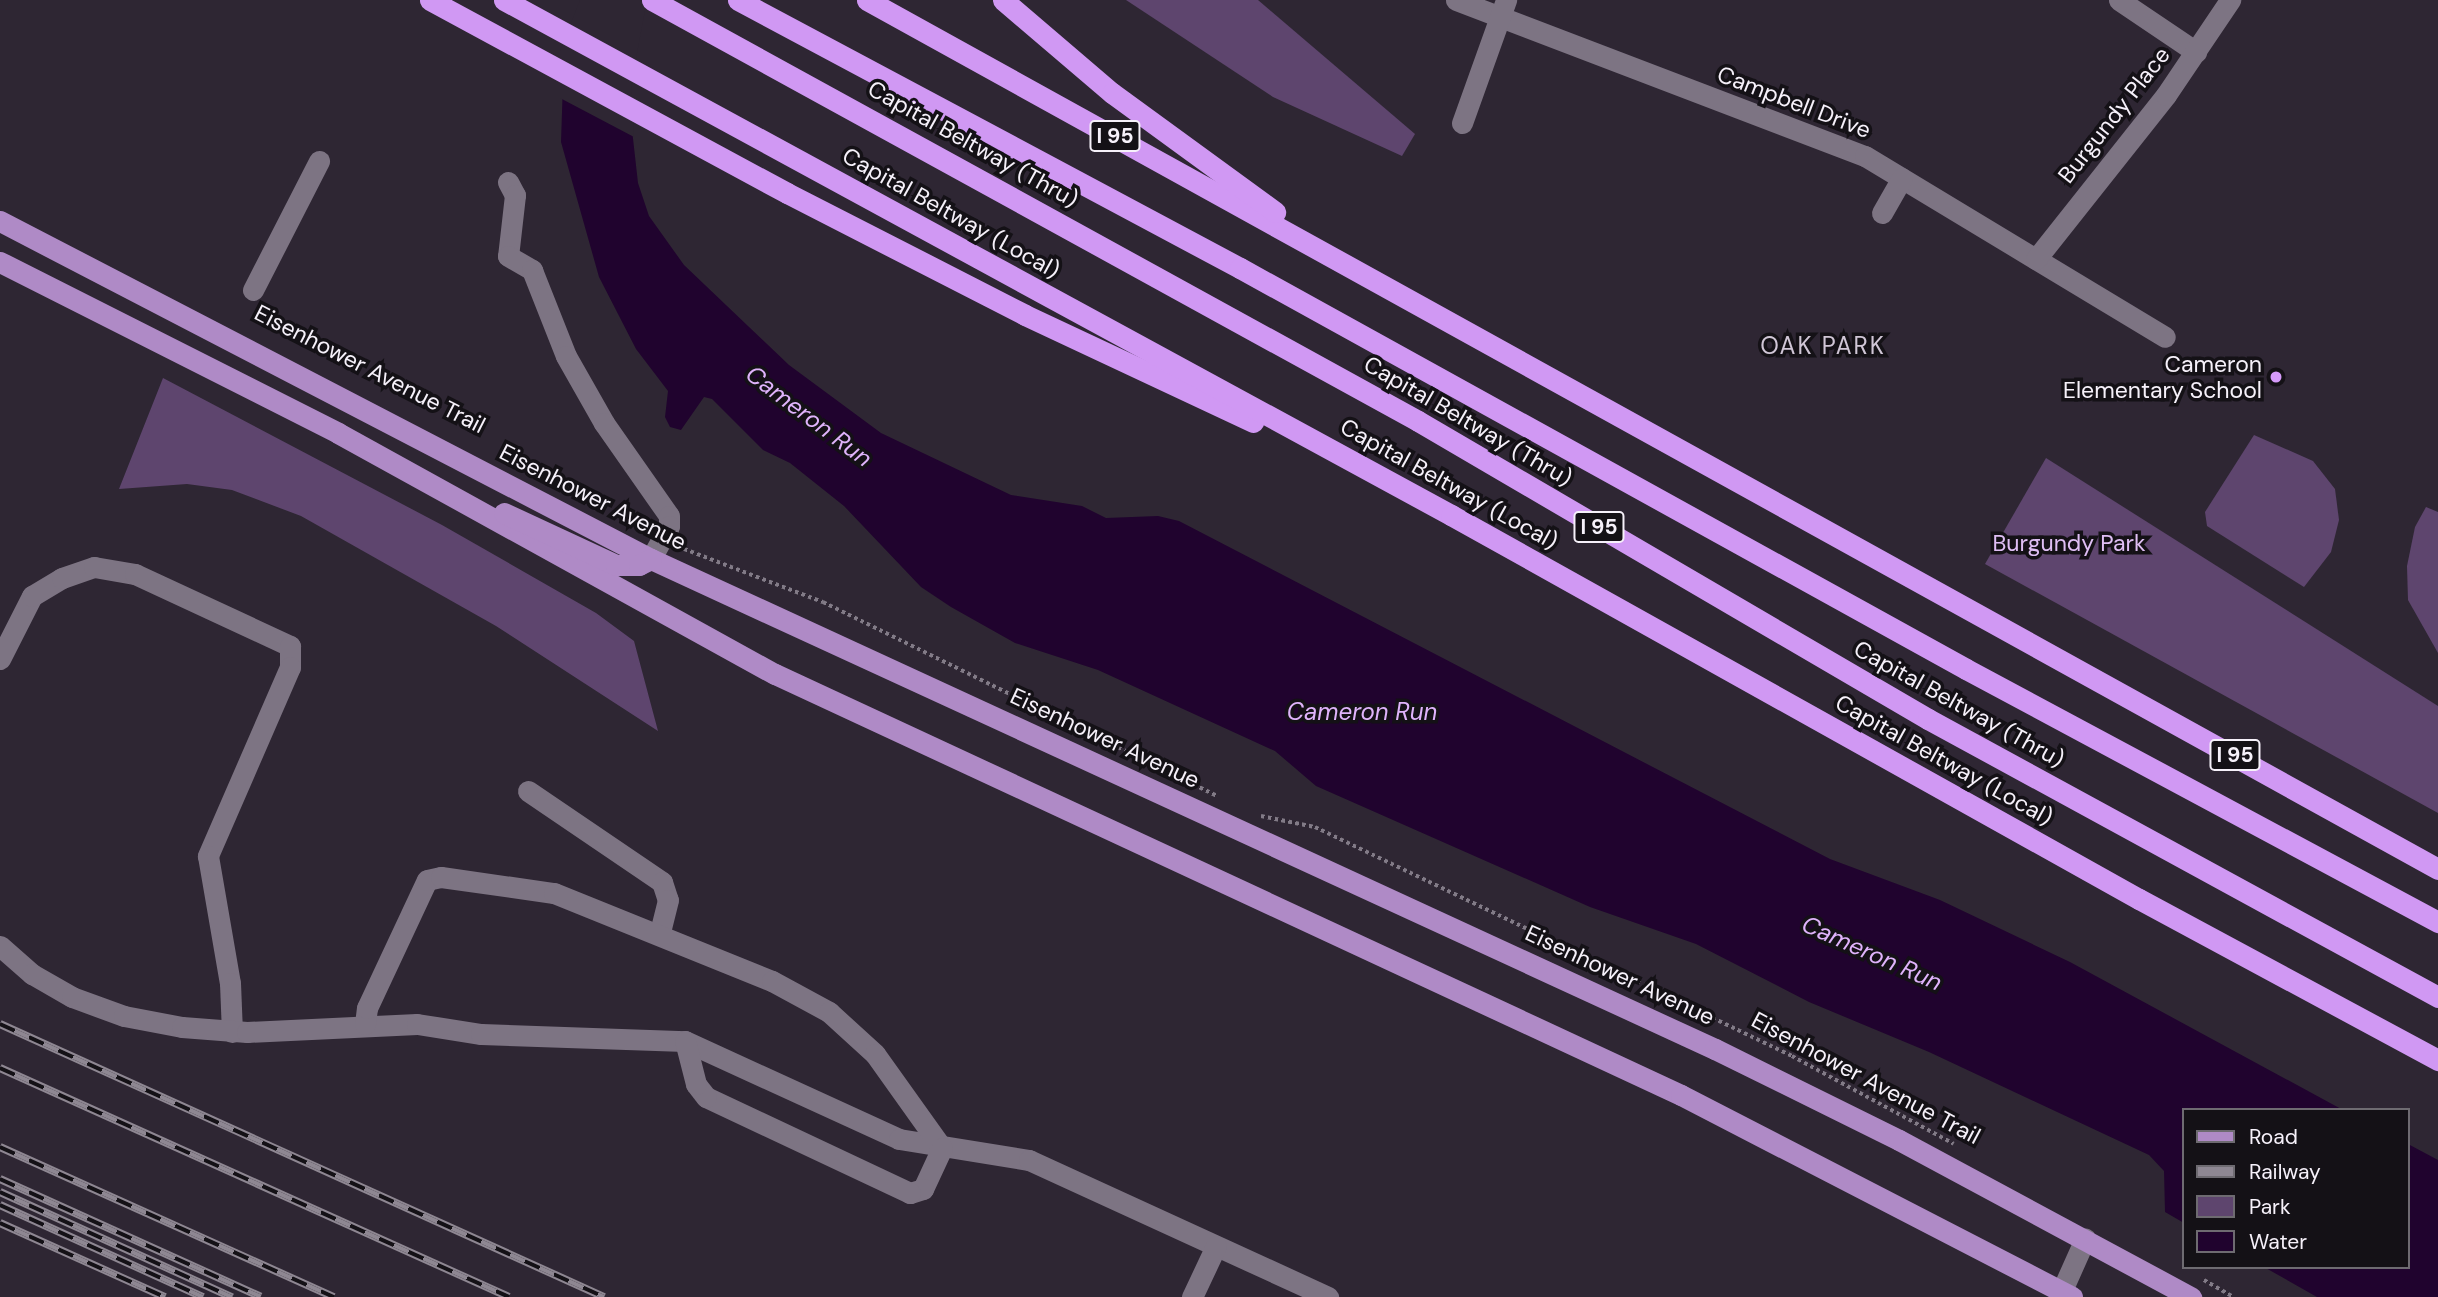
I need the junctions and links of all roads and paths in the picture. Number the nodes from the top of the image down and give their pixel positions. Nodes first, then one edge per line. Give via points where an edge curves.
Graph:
1 (430, 0) edge
2 (504, 0) edge
3 (652, 0) edge
4 (867, 0) edge
5 (1003, 0) edge
6 (1456, 0) edge
7 (2119, 0) edge
8 (2230, 0) edge
9 (744, 4) edge
10 (1503, 9) edge
11 (2196, 52) junction
12 (1462, 123) dead end
13 (320, 161) dead end
14 (1902, 178) junction
15 (508, 182) dead end
16 (1882, 213) dead end
17 (0, 221) edge
18 (2036, 259) junction
19 (0, 262) edge
20 (1363, 274) junction
21 (253, 290) dead end
22 (2165, 337) dead end
23 (439, 489) junction
24 (1451, 514) junction
25 (663, 540) junction
26 (651, 559) junction
27 (0, 659) edge
28 (528, 791) dead end
29 (1225, 800) dead end
30 (1256, 815) dead end
31 (2438, 869) edge
32 (2438, 922) edge
33 (660, 933) junction
34 (0, 946) edge
35 (2438, 997) edge
36 (365, 1024) junction
37 (232, 1032) junction
38 (685, 1041) junction
39 (2438, 1060) edge
40 (1959, 1147) dead end
41 (942, 1148) junction
42 (2085, 1239) junction
43 (1216, 1246) junction
44 (2195, 1287) edge
45 (2064, 1295) edge
46 (1192, 1297) edge
47 (1328, 1297) edge
48 (2234, 1297) edge

1 - 24 highway via 1025,315
2 - 24 highway, Capital Beltway (Local) / I 95
3 - 35 highway, Capital Beltway (Thru) / I 95 via 1418,421 1928,719
4 - 20 highway, I 95
5 - 20 highway via 1112,93
6 - 10 street, Campbell Drive
7 - 11 street
8 - 11 street, Burgundy Place
9 - 32 highway, Capital Beltway (Thru) / I 95 via 1240,268 1966,669
10 - 12 street
10 - 14 street, Campbell Drive via 1822,136
11 - 18 street, Burgundy Place
13 - 21 street
14 - 16 street
14 - 18 street, Campbell Drive
15 - 25 street via 515,195 508,256 532,270 572,367 604,424 662,502 669,516
17 - 26 main road, Eisenhower Avenue
18 - 22 street, Campbell Drive
19 - 23 main road
20 - 31 highway, I 95
23 - 26 main road via 529,523 616,565 639,565
23 - 45 main road via 812,693 1681,1095
24 - 39 highway, Capital Beltway (Local) / I 95 via 2115,886
25 - 26 street
25 - 29 path via 823,602
26 - 42 main road, Eisenhower Avenue via 1670,1028 1899,1140
27 - 37 street via 32,596 94,566 135,574 290,646 290,667 208,856 231,992
28 - 33 street via 662,882 668,900
30 - 40 path, Eisenhower Avenue Trail via 1328,833 1792,1056
33 - 36 street via 545,891 431,878 368,1008
33 - 41 street via 772,981 829,1012 875,1054
34 - 37 street via 41,980 86,1003 166,1025
36 - 37 street
36 - 38 street via 417,1024 481,1034
38 - 41 street via 899,1139
38 - 41 street via 696,1084 706,1097 910,1193 923,1189
41 - 43 street via 1029,1160
42 - 44 main road, Eisenhower Avenue
42 - 45 street
43 - 46 street
43 - 47 street
44 - 48 path

